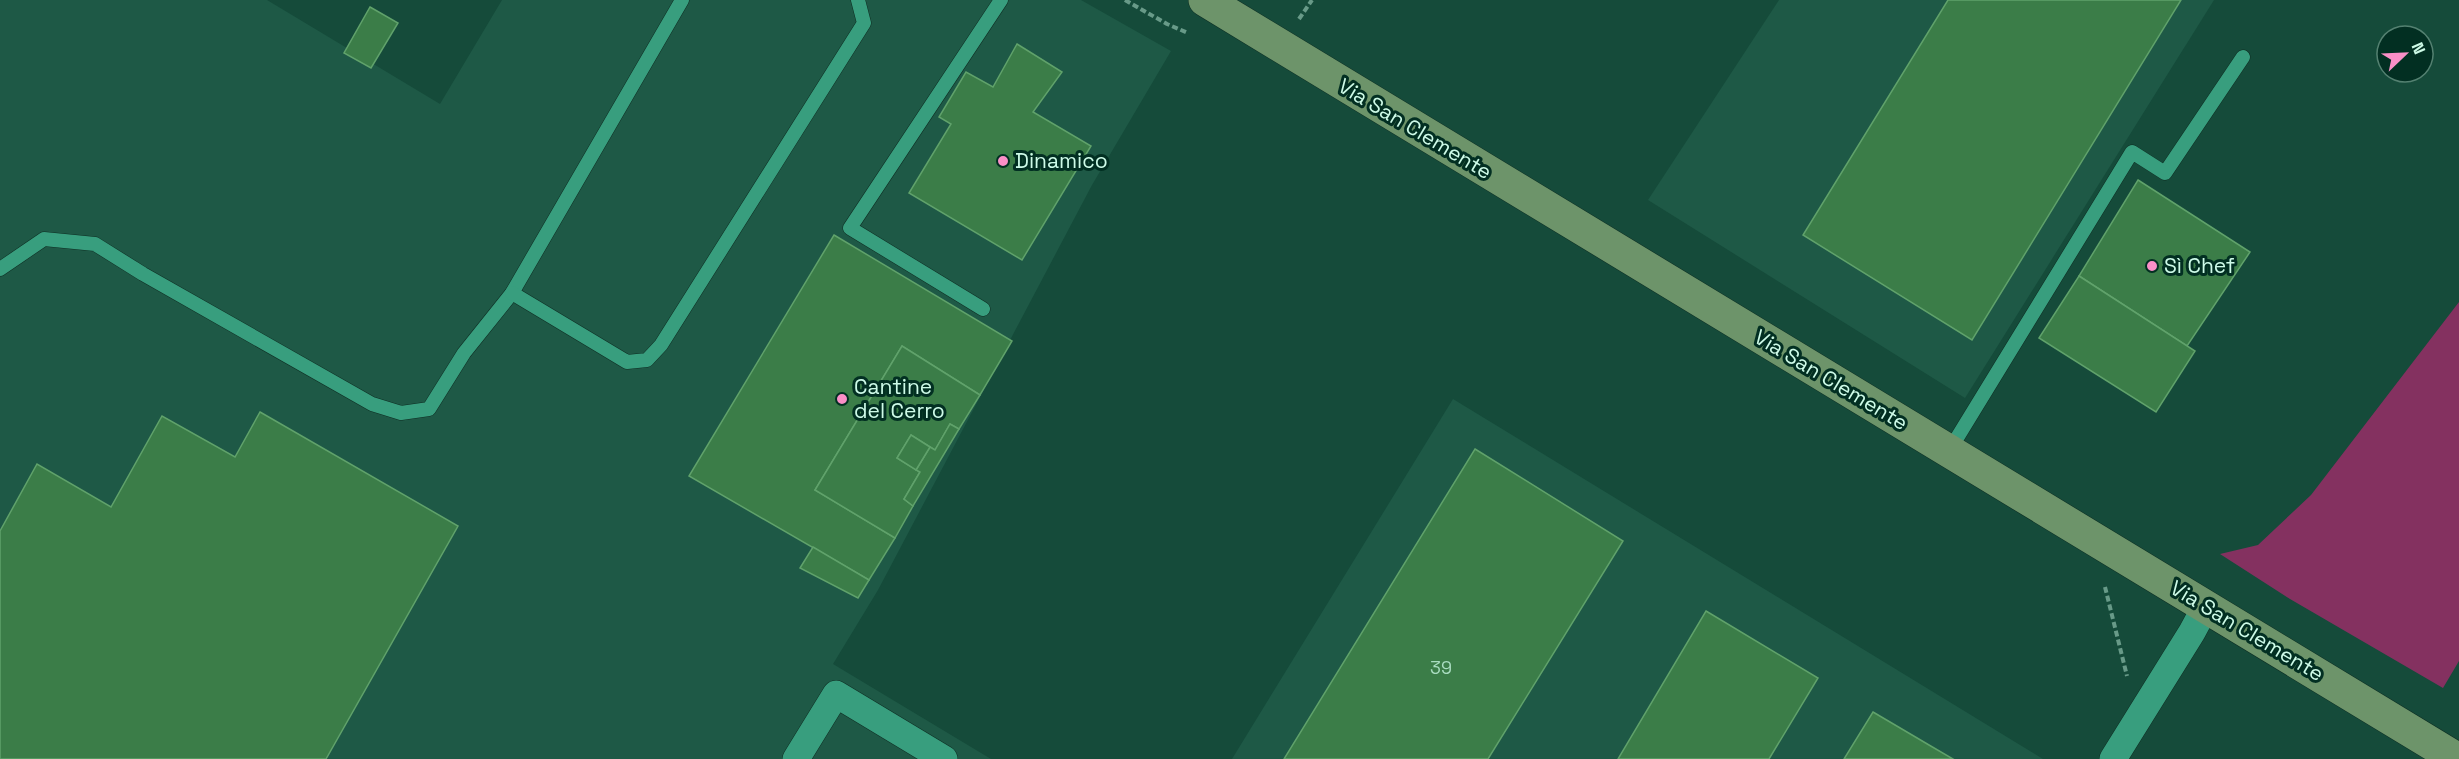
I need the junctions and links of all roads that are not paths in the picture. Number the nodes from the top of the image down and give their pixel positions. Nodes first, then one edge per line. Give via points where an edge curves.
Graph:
1 (682, 0) edge
2 (858, 0) edge
3 (1001, 0) edge
4 (1205, 0) edge
5 (2243, 57) dead end
6 (0, 269) edge
7 (512, 292) junction
8 (983, 309) dead end
9 (1949, 451) junction
10 (2206, 606) junction
11 (796, 759) edge
12 (944, 759) edge
13 (2113, 759) edge
14 (2457, 759) edge

1 - 7 lane
2 - 7 lane via 864,23 667,336 647,360 627,362
3 - 8 lane via 850,228
4 - 9 main road, Via San Clemente
5 - 9 lane via 2165,173 2132,152
6 - 7 lane via 44,238 95,244 372,404 401,412 429,409 464,353
9 - 10 main road, Via San Clemente
10 - 13 street
10 - 14 main road, Via San Clemente
11 - 12 street via 836,694

